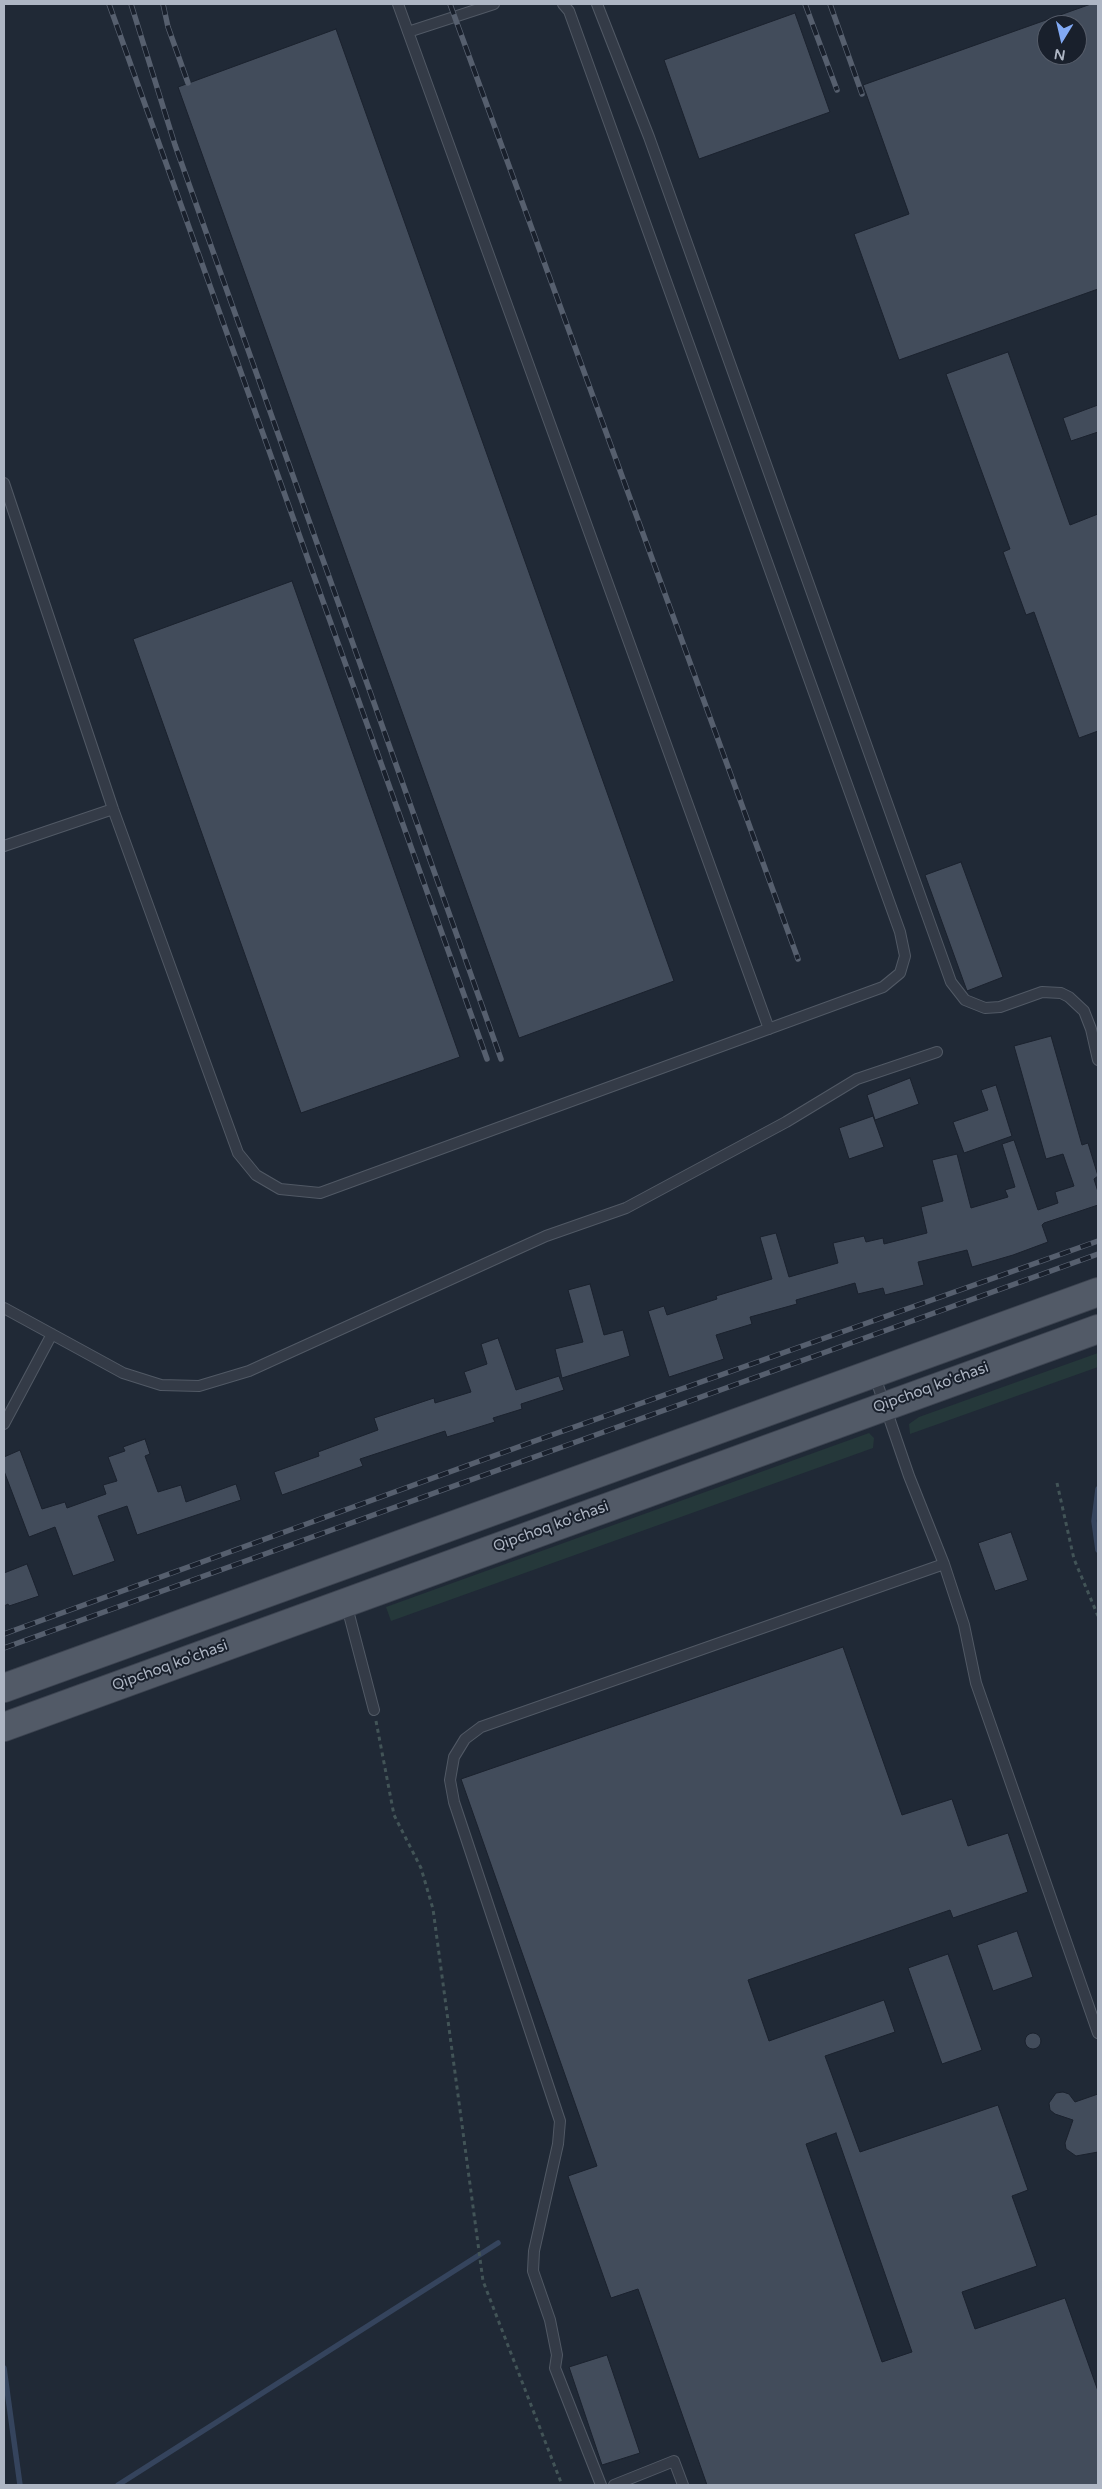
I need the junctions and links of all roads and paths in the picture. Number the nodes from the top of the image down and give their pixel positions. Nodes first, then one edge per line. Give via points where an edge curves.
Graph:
1 (398, 4) edge
2 (494, 4) edge
3 (563, 4) edge
4 (597, 4) edge
5 (408, 32) junction
6 (4, 483) edge
7 (113, 809) junction
8 (4, 846) edge
9 (769, 1029) junction
10 (937, 1052) dead end
11 (1098, 1060) edge
12 (1098, 1292) edge
13 (4, 1308) edge
14 (1098, 1329) edge
15 (52, 1334) junction
16 (874, 1373) junction
17 (885, 1405) junction
18 (4, 1424) edge
19 (1057, 1483) dead end
20 (944, 1564) junction
21 (345, 1602) junction
22 (1098, 1616) edge
23 (4, 1688) edge
24 (374, 1710) joint
25 (4, 1727) edge
26 (1098, 2033) edge
27 (562, 2485) edge
28 (601, 2485) edge
29 (614, 2485) edge
30 (683, 2485) edge

1 - 5 lane
2 - 5 lane
3 - 9 lane via 569,11 900,932 905,956 900,973 883,988
4 - 11 lane via 650,137 951,982 964,1000 985,1008 1000,1007 1042,992 1069,997 1084,1011 1092,1029
5 - 9 lane
6 - 7 lane
7 - 8 lane
7 - 9 lane via 238,1153 256,1174 280,1189 320,1193
10 - 15 lane via 857,1079 786,1122 626,1208 546,1236 250,1371 199,1386 161,1385 123,1374
12 - 16 main road
13 - 15 lane
14 - 17 main road, Qipchoq ko'chasi
15 - 18 lane
16 - 17 lane
16 - 23 main road
17 - 20 lane
17 - 21 main road, Qipchoq ko'chasi
19 - 22 path via 1074,1559
20 - 26 lane via 964,1625 976,1683
20 - 28 lane via 481,1727 465,1739 454,1757 450,1780 454,1802 560,2121 558,2144 534,2251 533,2271 550,2320 557,2355 555,2368
21 - 24 lane
21 - 25 main road, Qipchoq ko'chasi
24 - 27 path via 394,1816 421,1868 433,1909 483,2281
29 - 30 lane via 674,2461

